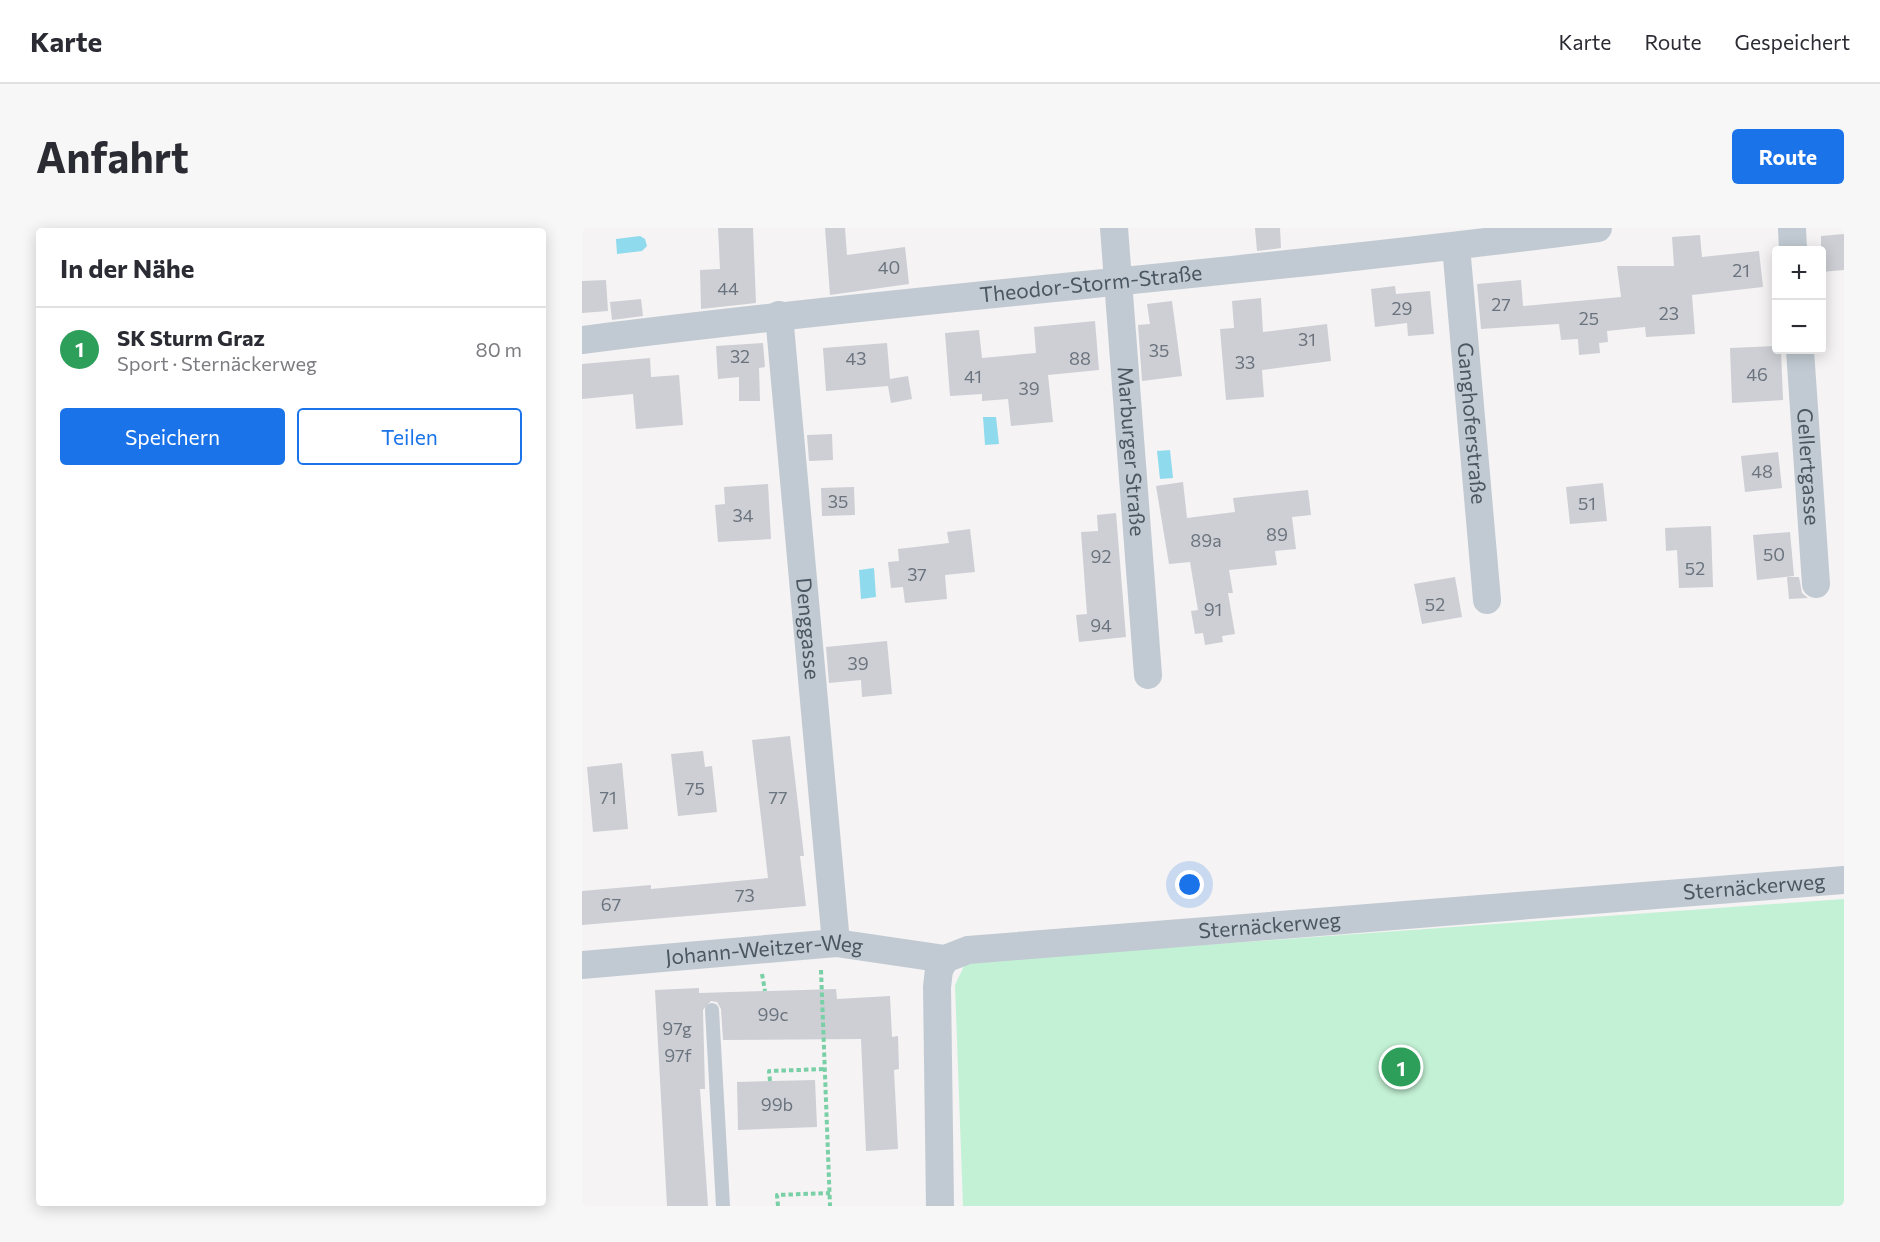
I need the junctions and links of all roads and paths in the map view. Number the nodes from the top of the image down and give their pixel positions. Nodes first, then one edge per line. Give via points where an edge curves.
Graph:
1 (1113, 228) edge
2 (1598, 228) edge
3 (1791, 228) edge
4 (1456, 246) junction
5 (1793, 246) edge
6 (1117, 281) junction
7 (779, 315) junction
8 (582, 340) edge
9 (1800, 354) edge
10 (1816, 584) dead end
11 (1487, 600) dead end
12 (1148, 675) dead end
13 (1844, 880) edge
14 (836, 943) junction
15 (945, 959) junction
16 (582, 965) edge
17 (821, 969) dead end
18 (762, 973) dead end
19 (765, 991) dead end
20 (712, 1010) dead end
21 (825, 1069) junction
22 (770, 1081) dead end
23 (830, 1193) junction
24 (723, 1206) edge
25 (778, 1206) edge
26 (830, 1206) edge
27 (940, 1206) edge

1 - 6 street, Marburger Straße
2 - 4 street, Theodor-Storm-Straße
3 - 5 street
4 - 6 street, Theodor-Storm-Straße
4 - 11 street, Ganghoferstraße
6 - 7 street, Theodor-Storm-Straße
6 - 12 street, Marburger Straße
7 - 8 street, Theodor-Storm-Straße
7 - 14 street, Denggasse
9 - 10 street, Gellertgasse
13 - 15 street, Sternäckerweg via 986,947
14 - 15 street, Johann-Weitzer-Weg
14 - 16 street, Johann-Weitzer-Weg
15 - 27 street via 939,970 936,999
17 - 21 path
18 - 19 path
20 - 24 lane
21 - 22 path via 769,1071
21 - 23 path
23 - 25 path via 777,1195
23 - 26 path

